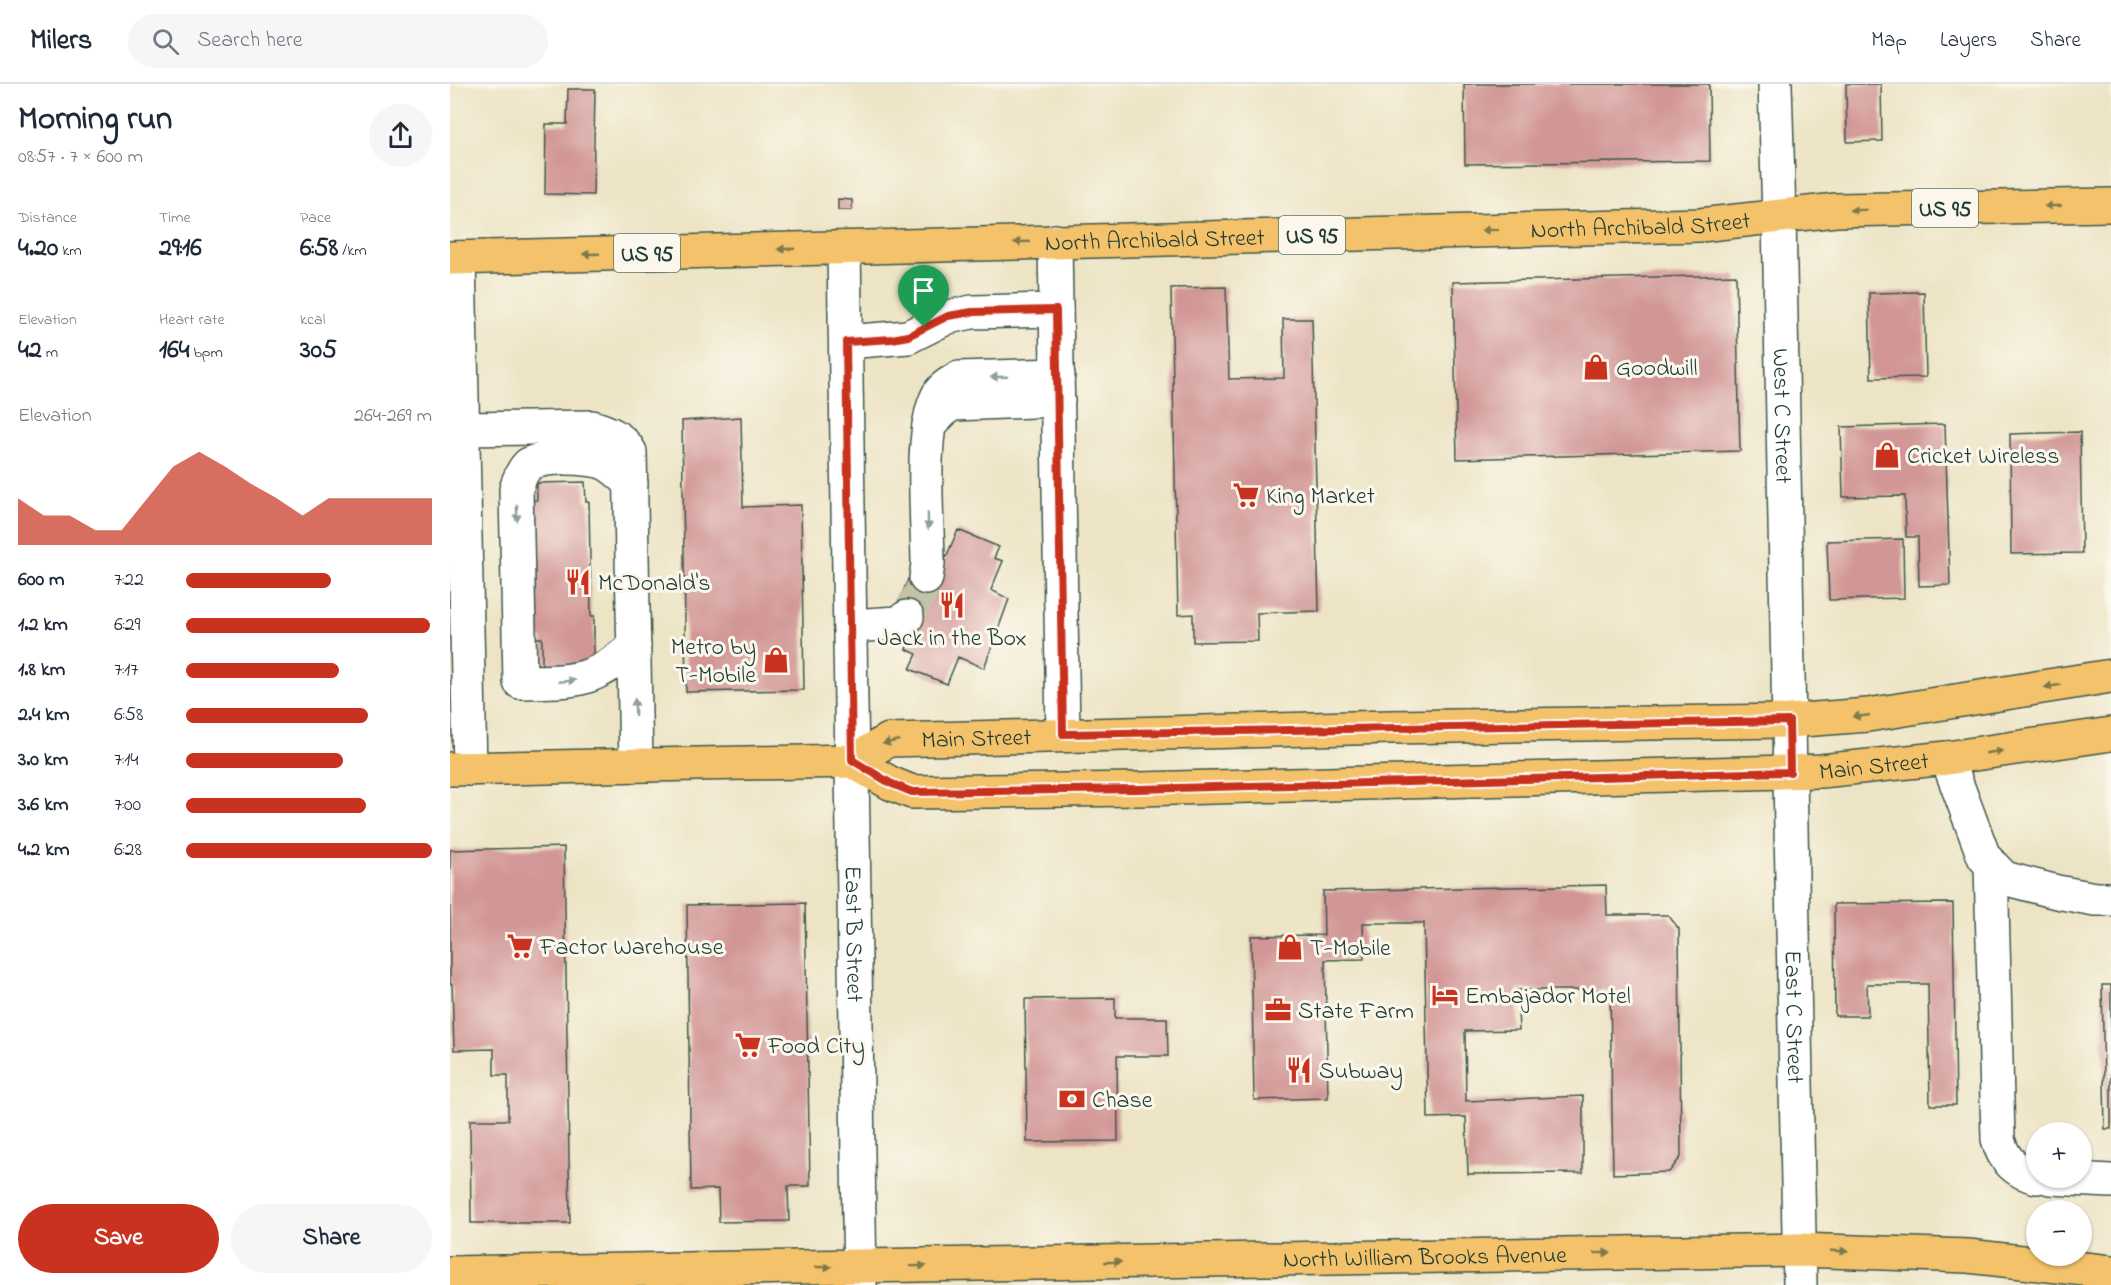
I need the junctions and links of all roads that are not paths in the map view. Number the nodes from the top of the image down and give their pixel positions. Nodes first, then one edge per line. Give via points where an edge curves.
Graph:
1 (1775, 84) edge
2 (2111, 205) edge
3 (1779, 216) junction
4 (1055, 241) junction
5 (844, 248) junction
6 (455, 258) edge
7 (1056, 310) junction
8 (846, 342) junction
9 (1058, 387) junction
10 (462, 429) junction
11 (631, 477) junction
12 (926, 578) tunnel mouth
13 (908, 616) tunnel mouth
14 (850, 626) junction
15 (634, 646) junction
16 (2111, 676) edge
17 (520, 682) junction
18 (468, 684) junction
19 (1063, 734) junction
20 (2111, 734) edge
21 (1789, 747) junction
22 (1947, 758) junction
23 (852, 760) junction
24 (636, 765) junction
25 (460, 769) edge
26 (1991, 864) junction
27 (2111, 899) edge
28 (2026, 1172) edge
29 (2092, 1180) edge
30 (2111, 1181) edge
31 (1799, 1250) junction
32 (2111, 1272) edge
33 (450, 1273) edge
34 (860, 1276) edge
35 (1800, 1285) edge

1 - 3 street, West C Street
2 -> 3 main road, North Archibald Street / US 95 via 1836,210
3 -> 4 main road, North Archibald Street / US 95 via 1700,225
3 - 21 street, West C Street
4 -> 5 main road, North Archibald Street / US 95
4 - 7 street
5 -> 6 main road, North Archibald Street / US 95
5 - 8 street, East B Street
6 - 10 street
7 - 8 street via 972,312 948,316 908,336
7 - 9 street
8 - 14 street, East B Street
9 -> 12 street via 953,404 929,425
9 - 19 street
10 - 11 street via 592,427 625,443 630,452
10 - 18 street
11 - 15 street
11 -> 17 street via 605,463 587,459 536,460 519,478 516,490
13 - 14 street via 898,623
14 - 23 street, East B Street
17 -> 15 street via 586,678 616,662
24 -> 15 street
16 -> 21 main road, Main Street via 1868,715
17 - 18 street
18 - 25 street
19 - 21 main road, Main Street
19 -> 23 main road, Main Street via 889,740
22 -> 20 main road, Main Street
21 - 22 main road, Main Street via 1856,768
21 - 23 main road, Main Street via 1160,788 912,792
21 - 31 street, East C Street
22 - 26 street via 1984,857
23 - 24 main road, Main Street
23 - 34 street, East B Street
24 - 25 main road, Main Street
26 - 27 street via 2004,878 2057,892
26 - 28 street via 1998,1140 2013,1167
29 - 30 street
31 -> 32 main road, North William Brooks Avenue via 1968,1256
34 -> 31 main road, North William Brooks Avenue
31 - 35 street, East C Street
33 -> 34 main road, North William Brooks Avenue

